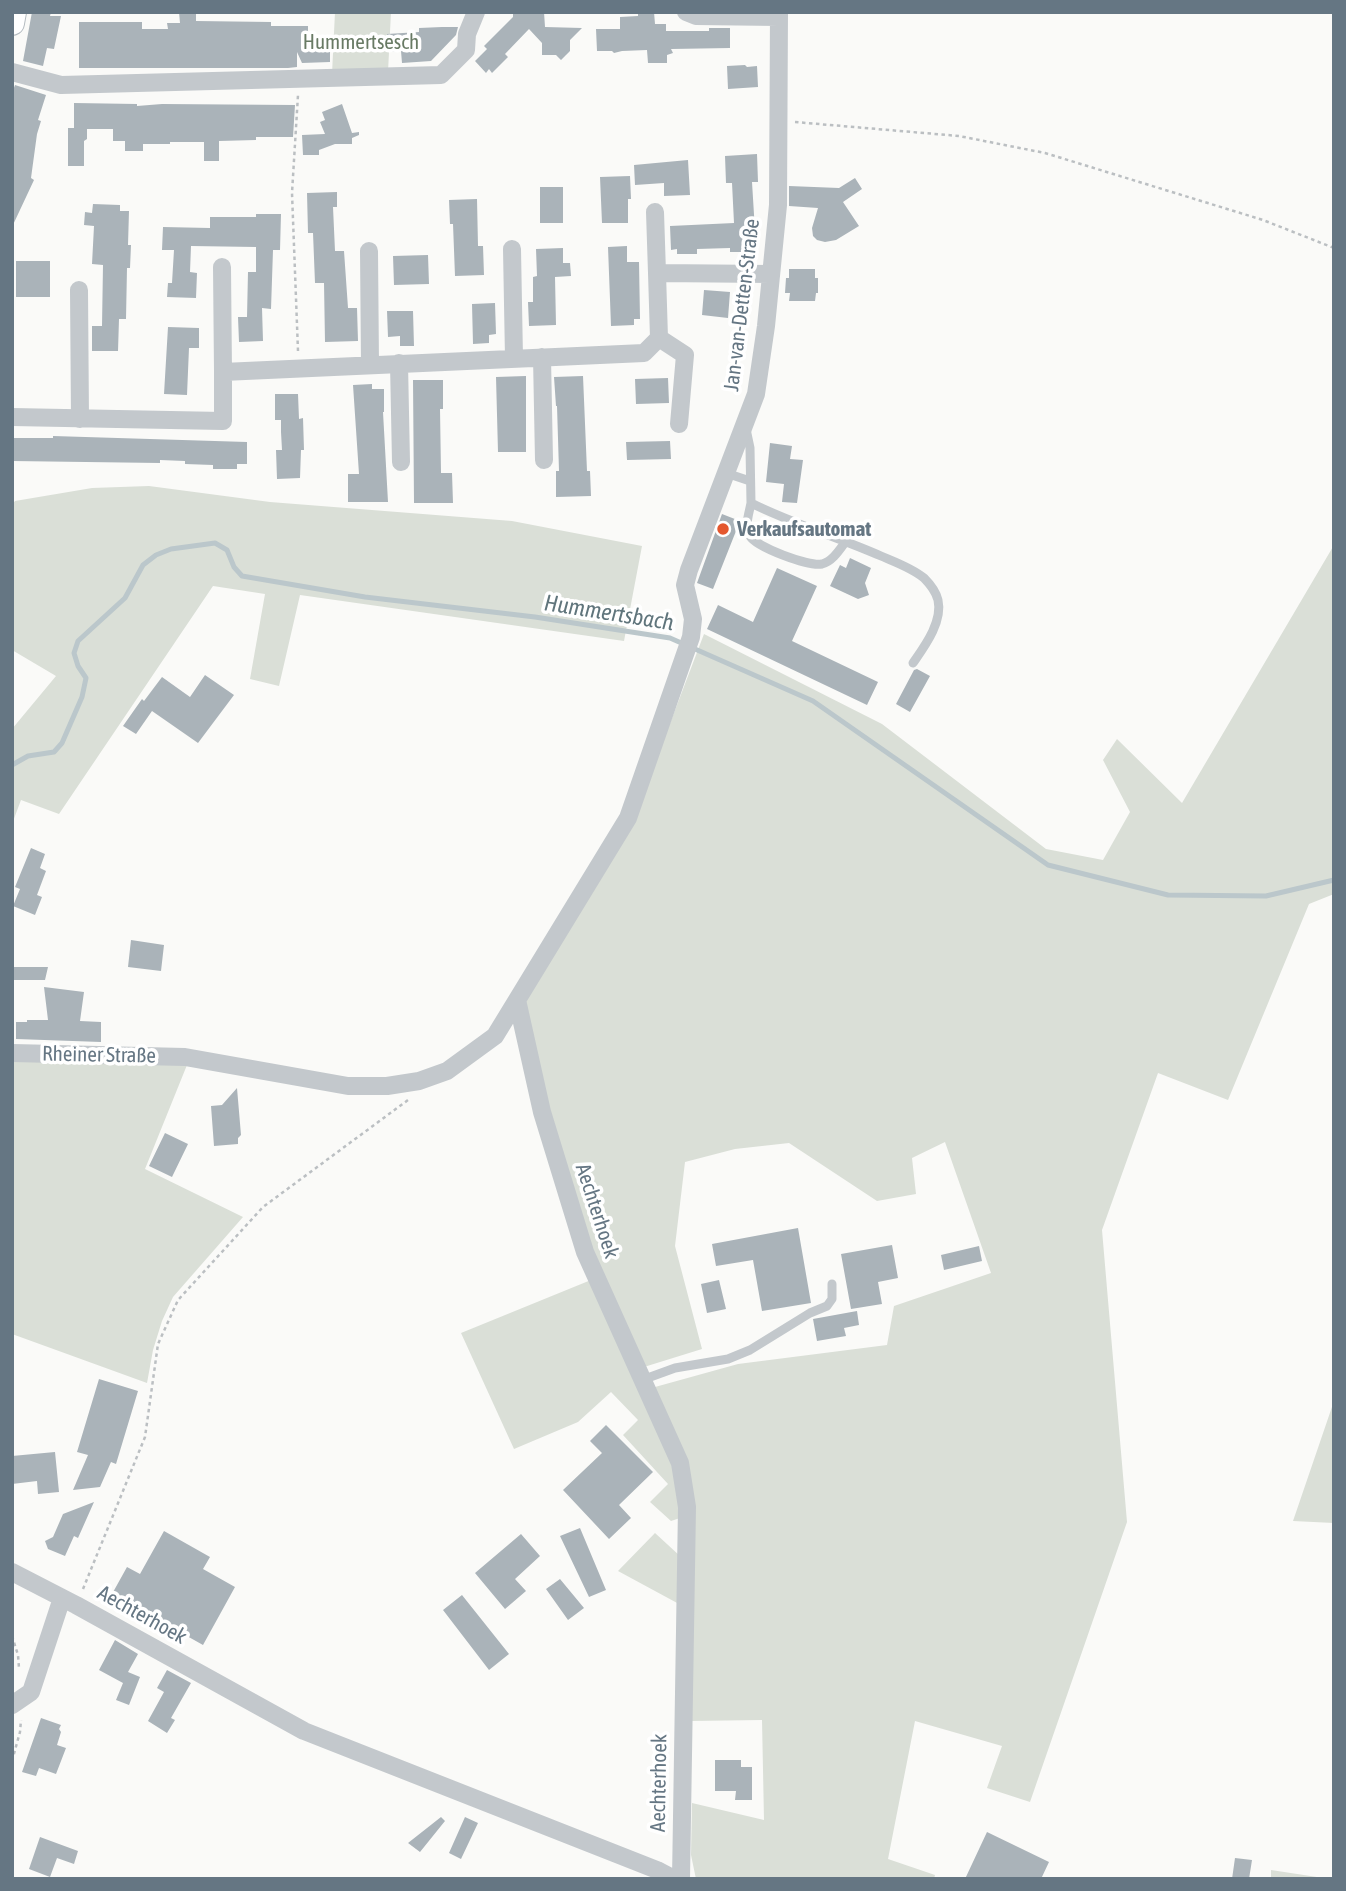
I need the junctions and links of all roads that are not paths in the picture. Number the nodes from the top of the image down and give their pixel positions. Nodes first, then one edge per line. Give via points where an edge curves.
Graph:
1 (14, 12) edge
2 (476, 12) edge
3 (686, 12) edge
4 (779, 15) edge
5 (12, 23) edge
6 (12, 72) edge
7 (654, 212) dead end
8 (512, 249) dead end
9 (369, 251) dead end
10 (222, 267) dead end
11 (657, 273) junction
12 (771, 274) junction
13 (79, 290) dead end
14 (659, 338) junction
15 (542, 357) junction
16 (514, 358) junction
17 (398, 363) junction
18 (370, 364) junction
19 (223, 372) junction
20 (12, 417) edge
21 (80, 419) junction
22 (745, 423) junction
23 (679, 424) dead end
24 (544, 460) dead end
25 (401, 462) dead end
26 (726, 473) junction
27 (750, 481) junction
28 (751, 503) junction
29 (846, 541) junction
30 (913, 663) dead end
31 (517, 1000) junction
32 (12, 1053) edge
33 (832, 1284) dead end
34 (642, 1380) junction
35 (12, 1572) edge
36 (69, 1601) junction
37 (12, 1705) edge
38 (674, 1879) edge
39 (681, 1879) edge

1 - 5 street
2 - 6 street via 466,50 441,75 61,85
3 - 4 street, Jan-van-Detten-Straße via 696,16
4 - 12 street, Jan-van-Detten-Straße via 778,205
7 - 11 street
8 - 16 street
9 - 18 street
10 - 19 street
11 - 12 street
11 - 14 street
12 - 22 street, Jan-van-Detten-Straße via 756,394
13 - 21 street
14 - 15 street via 644,353
14 - 23 street via 685,355
15 - 16 street
15 - 24 street
16 - 17 street
17 - 18 street
17 - 25 street
18 - 19 street
19 - 21 street via 223,421
20 - 21 street
22 - 26 street, Jan-van-Detten-Straße
22 - 27 lane
26 - 27 lane
26 - 31 street, Jan-van-Detten-Straße via 685,586 693,619 686,656 628,818
27 - 28 lane
28 - 29 lane
28 - 29 lane via 747,525 755,543 808,564 823,564
29 - 30 lane via 909,569 936,592 940,610
31 - 32 street, Rheiner Straße via 495,1035 447,1071 387,1086 348,1086 185,1058
31 - 34 street, Aechterhoek via 542,1112 584,1252
33 - 34 lane via 827,1306 750,1350
34 - 39 street, Aechterhoek via 680,1463 687,1507
35 - 36 street, Aechterhoek
36 - 37 street via 31,1692
36 - 38 street, Aechterhoek via 304,1731

